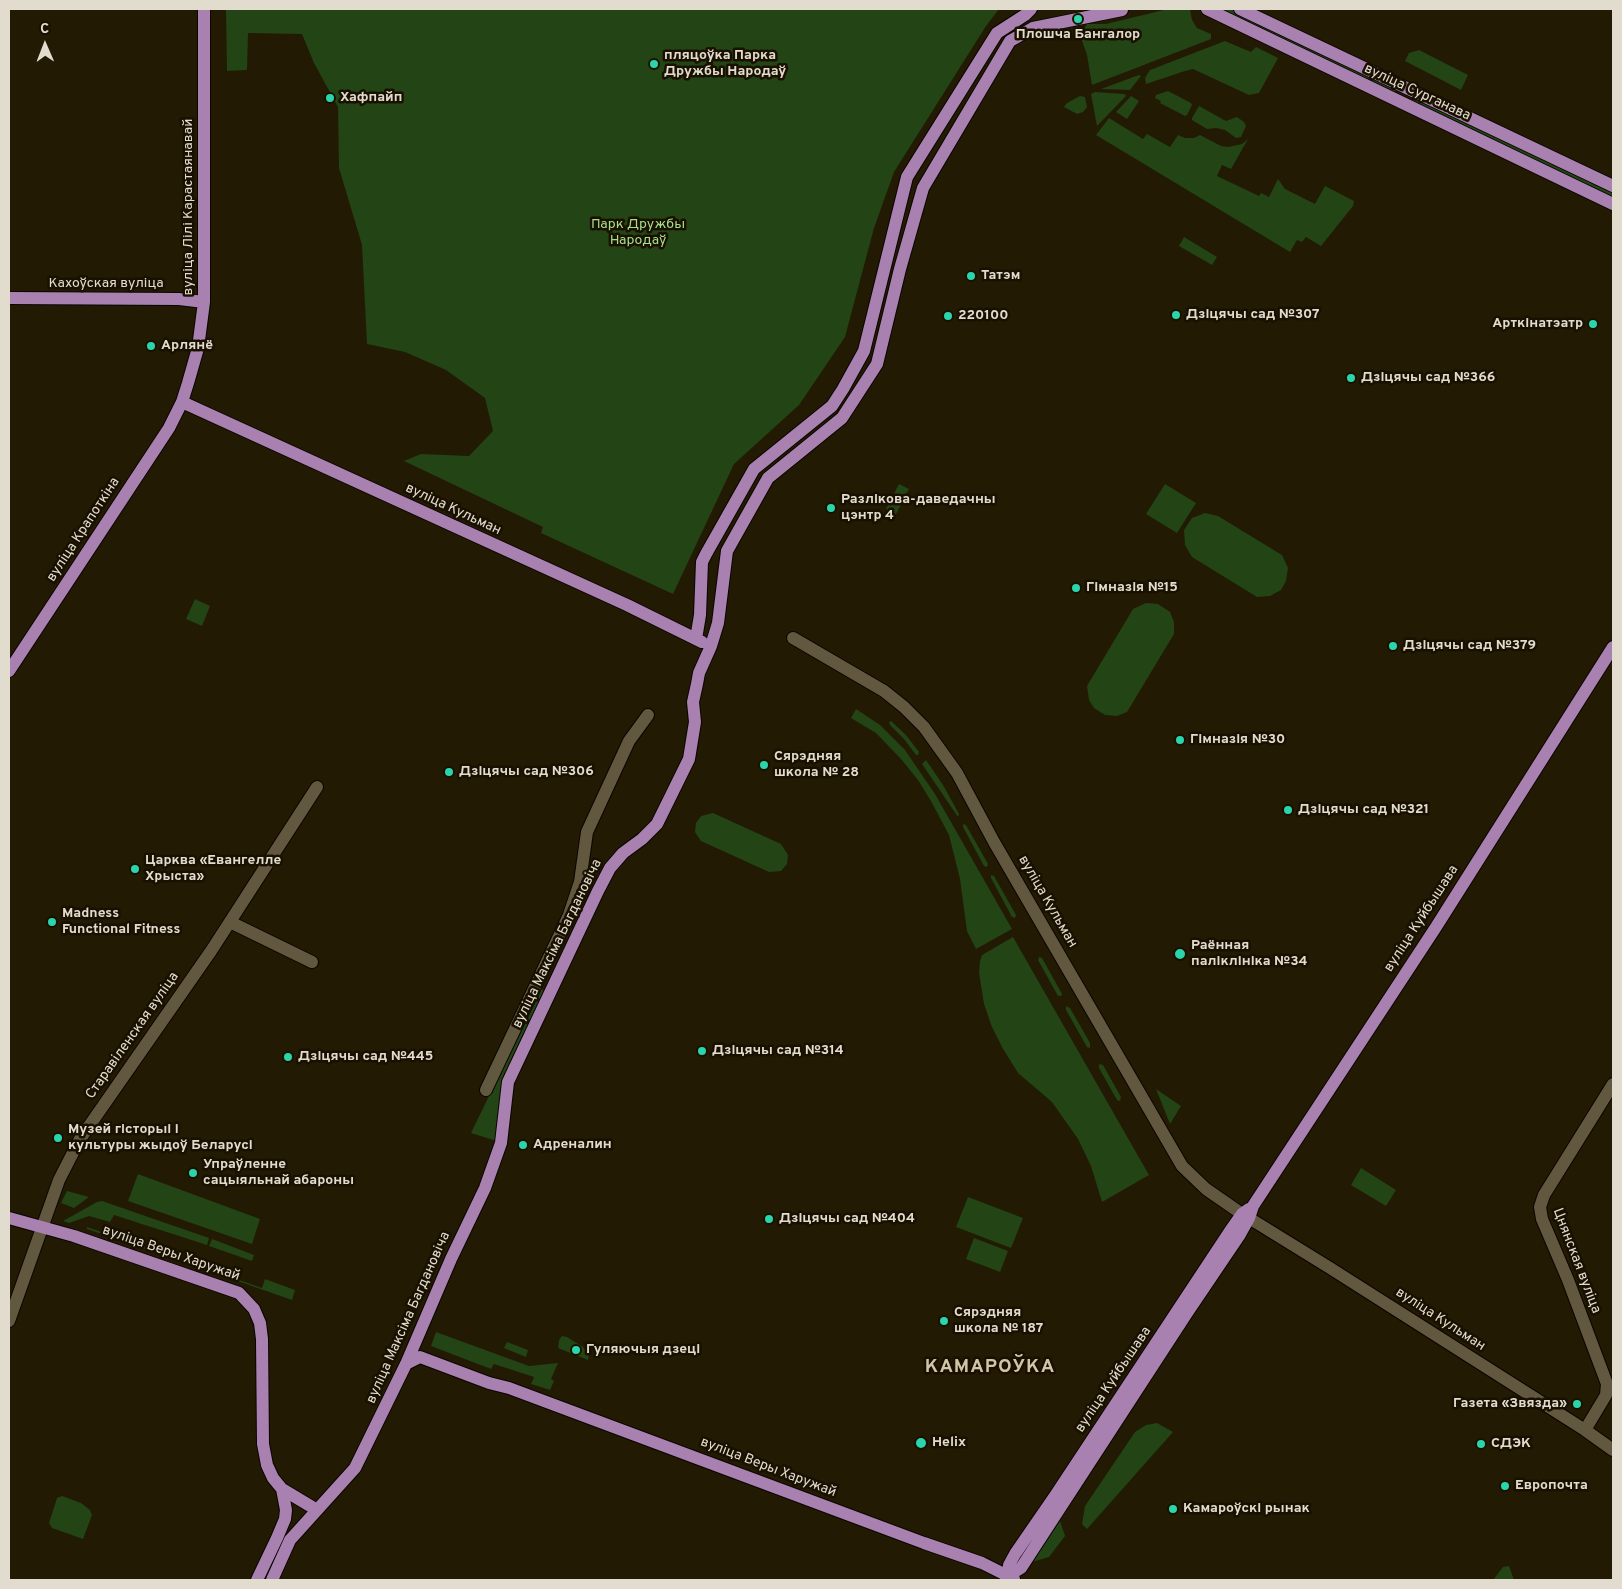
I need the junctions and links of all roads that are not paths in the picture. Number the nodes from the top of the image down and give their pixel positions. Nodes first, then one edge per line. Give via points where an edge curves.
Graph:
1 (204, 9) edge
2 (1031, 9) edge
3 (1094, 9) edge
4 (1123, 9) edge
5 (1207, 9) edge
6 (1240, 9) edge
7 (1613, 186) edge
8 (1613, 204) edge
9 (9, 298) edge
10 (204, 302) junction
11 (182, 402) junction
12 (793, 638) dead end
13 (696, 640) junction
14 (711, 646) junction
15 (1613, 647) edge
16 (9, 671) edge
17 (648, 716) dead end
18 (317, 787) dead end
19 (230, 922) junction
20 (312, 962) dead end
21 (1613, 1084) edge
22 (486, 1090) dead end
23 (1248, 1213) junction
24 (9, 1218) edge
25 (42, 1227) junction
26 (9, 1321) edge
27 (416, 1341) junction
28 (406, 1364) junction
29 (508, 1388) junction
30 (1585, 1430) junction
31 (1613, 1450) edge
32 (282, 1489) junction
33 (317, 1510) junction
34 (1010, 1579) edge
35 (257, 1580) edge
36 (272, 1580) edge

1 - 10 main road, вуліца Лілі Карастаянавай
2 - 13 main road via 998,34 907,178 864,351 832,406 754,469 706,554 702,562
3 - 4 main road
4 - 14 main road, вуліца Максіма Багдановіча via 1033,28 1010,41 923,188 877,364 842,418 768,478 728,551 718,623
5 - 8 main road, вуліца Сурганава
6 - 7 main road, вуліца Сурганава
9 - 10 main road, Кахоўская вуліца
10 - 11 main road, вуліца Лілі Карастаянавай via 198,348
11 - 13 main road, вуліца Кульман via 627,605
11 - 16 main road, вуліца Крапоткіна via 169,428
12 - 23 street, вуліца Кульман via 884,691 924,727 956,772 1182,1166 1206,1189
13 - 14 main road, вуліца Кульман
14 - 27 main road, вуліца Максіма Багдановіча via 699,673 693,702 695,722 689,759 657,824 610,868 508,1082 501,1143 485,1188
15 - 23 main road, вуліца Куйбышава via 1436,927
17 - 22 street, вуліца Максіма Багдановіча via 629,741 588,832 574,901
18 - 19 street, Старавіленская вуліца
19 - 20 street
19 - 25 street, Старавіленская вуліца via 80,1139 59,1180
21 - 30 street, Цнянская вуліца via 1544,1195 1540,1207 1607,1384 1606,1395
23 - 30 street, вуліца Кульман
23 - 34 main road, вуліца Куйбышава via 1239,1236 1021,1568
24 - 25 main road, вуліца Веры Харужай
25 - 26 street, Старавіленская вуліца
25 - 32 main road, вуліца Веры Харужай via 239,1293 254,1310 260,1323 263,1444 269,1472
27 - 28 main road, вуліца Максіма Багдановіча
27 - 29 main road, вуліца Веры Харужай via 422,1351
28 - 29 main road, вуліца Веры Харужай via 420,1357
28 - 33 main road, вуліца Максіма Багдановіча via 355,1468
29 - 34 main road, вуліца Веры Харужай via 982,1563
30 - 31 street, вуліца Кульман
32 - 33 main road
32 - 35 main road, вуліца Веры Харужай via 286,1501 285,1519
33 - 36 main road, вуліца Максіма Багдановіча via 290,1540

